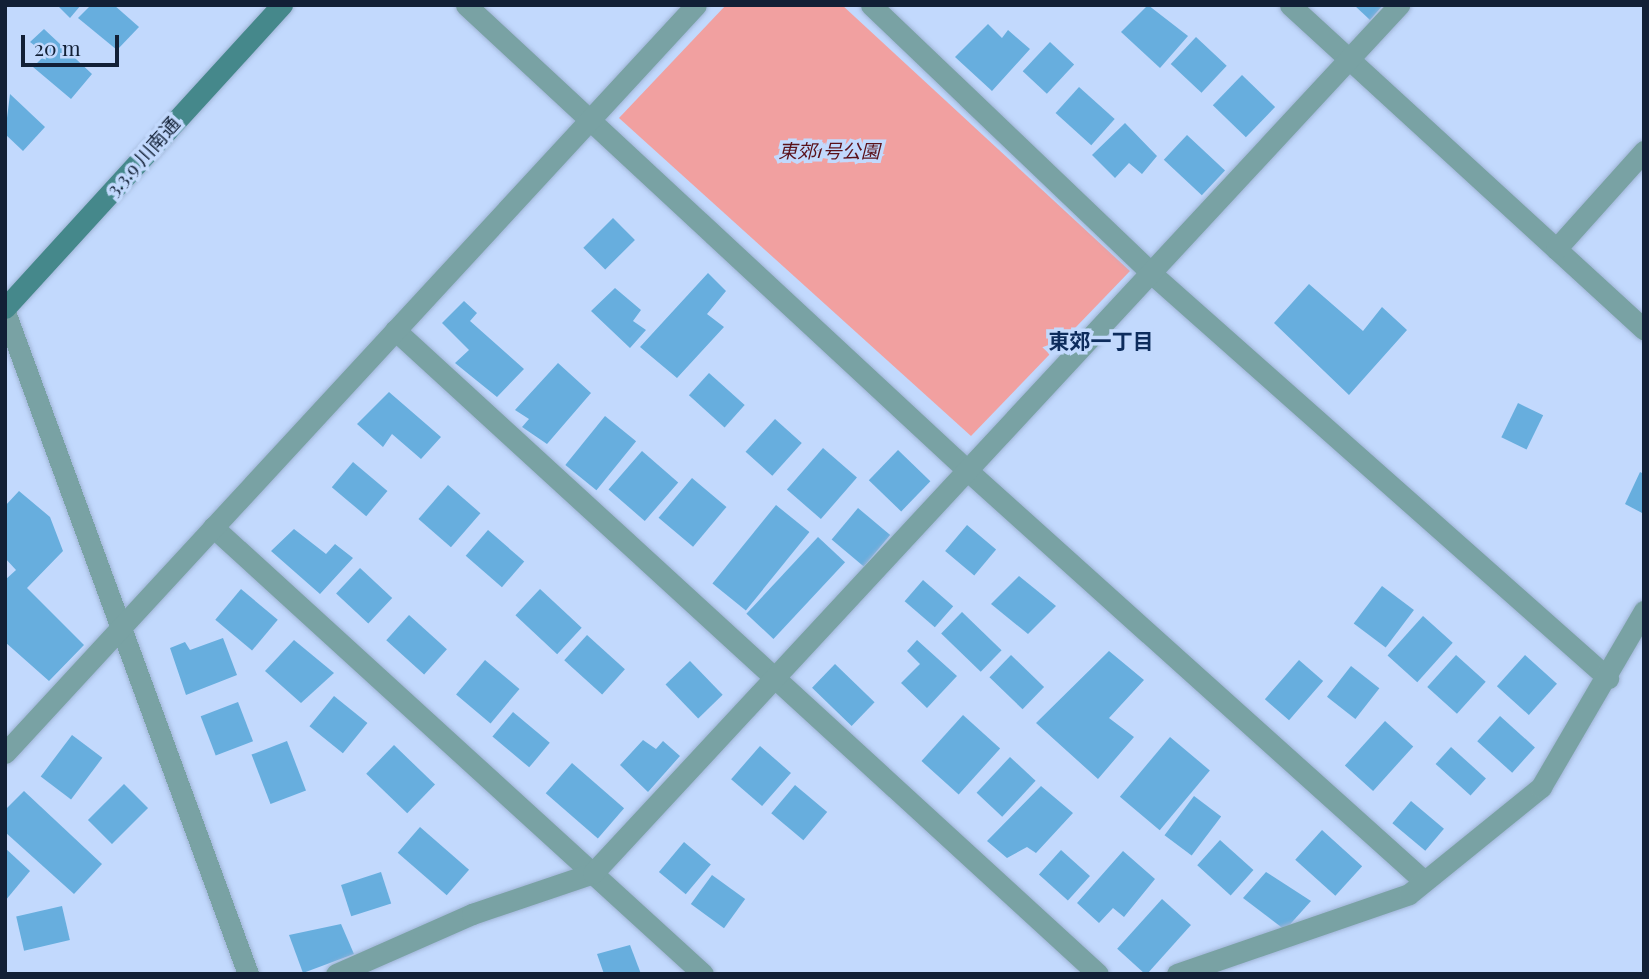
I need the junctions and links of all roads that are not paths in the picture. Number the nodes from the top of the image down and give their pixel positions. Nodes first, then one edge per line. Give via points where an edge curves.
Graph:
1 (282, 5) edge
2 (466, 5) edge
3 (696, 5) edge
4 (871, 5) edge
5 (1290, 5) edge
6 (1399, 5) edge
7 (1350, 60) junction
8 (591, 119) junction
9 (1644, 151) edge
10 (1556, 248) junction
11 (1151, 273) junction
12 (5, 310) edge
13 (1644, 329) edge
14 (395, 330) junction
15 (968, 471) junction
16 (213, 527) junction
17 (1644, 611) edge
18 (121, 627) junction
19 (777, 675) junction
20 (1608, 678) junction
21 (5, 753) edge
22 (593, 873) junction
23 (1424, 881) junction
24 (248, 974) edge
25 (335, 974) edge
26 (703, 974) edge
27 (1098, 974) edge
28 (1177, 974) edge

1 - 12 street, 3.3.9 川南通
2 - 8 street
3 - 8 street
4 - 11 street
5 - 7 street
6 - 7 street
7 - 10 street
7 - 11 street
8 - 14 street
8 - 15 street
9 - 10 street
10 - 13 street
11 - 15 street
11 - 20 street
12 - 18 street
14 - 16 street
14 - 19 street
15 - 19 street
15 - 23 street
16 - 18 street
16 - 22 street
17 - 20 street
18 - 21 street
18 - 24 street
19 - 22 street
19 - 27 street
20 - 23 street via 1541,788
22 - 25 street via 472,914
22 - 26 street
23 - 28 street via 1409,894

